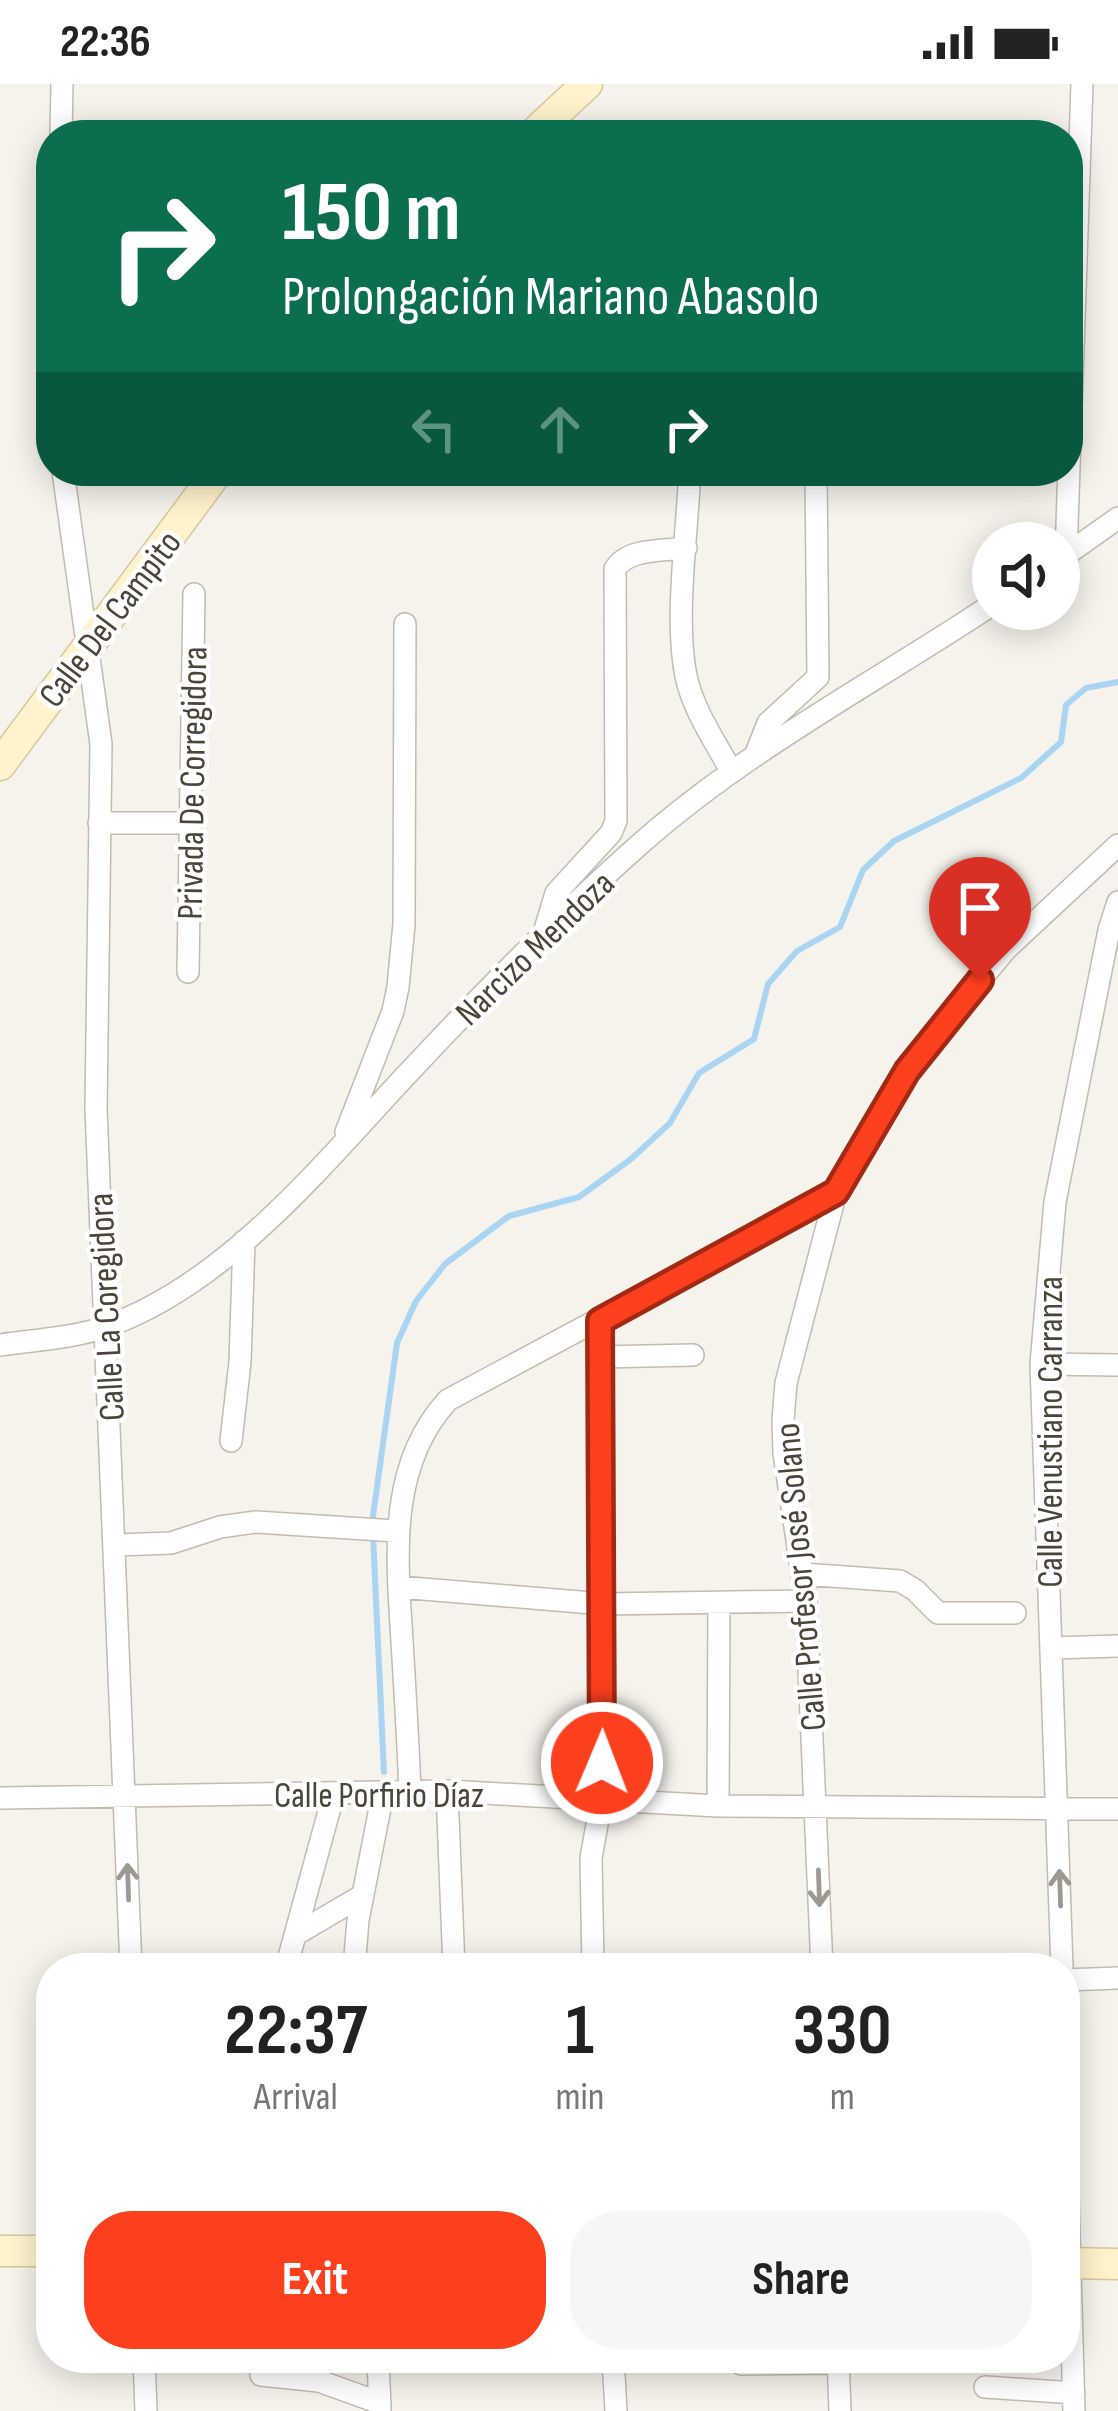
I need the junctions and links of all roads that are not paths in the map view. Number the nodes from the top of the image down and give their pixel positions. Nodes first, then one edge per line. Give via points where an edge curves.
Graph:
1 (62, 84) edge
2 (587, 84) edge
3 (1082, 84) edge
4 (61, 120) edge
5 (548, 120) edge
6 (1080, 120) edge
7 (65, 486) edge
8 (207, 486) edge
9 (816, 486) edge
10 (1065, 486) edge
11 (689, 487) dead end
12 (1118, 518) edge
13 (1063, 522) edge
14 (1080, 544) edge
15 (686, 548) junction
16 (194, 594) dead end
17 (972, 617) edge
18 (405, 624) dead end
19 (87, 647) junction
20 (755, 756) junction
21 (0, 765) edge
22 (731, 771) junction
23 (99, 823) junction
24 (190, 823) junction
25 (1118, 845) edge
26 (1118, 902) edge
27 (543, 936) junction
28 (188, 973) dead end
29 (342, 1143) junction
30 (836, 1192) junction
31 (244, 1240) junction
32 (600, 1321) junction
33 (106, 1327) junction
34 (0, 1345) edge
35 (693, 1355) dead end
36 (600, 1357) junction
37 (1041, 1364) junction
38 (1118, 1365) edge
39 (231, 1442) dead end
40 (388, 1530) junction
41 (117, 1545) junction
42 (803, 1574) junction
43 (399, 1587) junction
44 (806, 1601) junction
45 (604, 1604) junction
46 (719, 1605) junction
47 (1015, 1613) dead end
48 (1118, 1646) edge
49 (1052, 1648) junction
50 (447, 1790) junction
51 (410, 1791) junction
52 (383, 1792) junction
53 (334, 1793) junction
54 (124, 1796) junction
55 (0, 1798) edge
56 (601, 1802) junction
57 (718, 1806) junction
58 (816, 1808) junction
59 (1058, 1808) junction
60 (1118, 1809) edge
61 (363, 1894) junction
62 (295, 1935) junction
63 (130, 1953) edge
64 (290, 1953) edge
65 (356, 1953) edge
66 (453, 1953) edge
67 (593, 1953) edge
68 (821, 1953) edge
69 (1062, 1953) edge
70 (1118, 1978) edge
71 (1080, 1979) edge
72 (0, 2251) edge
73 (36, 2251) edge
74 (1080, 2263) edge
75 (1118, 2264) edge
76 (145, 2373) edge
77 (379, 2373) edge
78 (615, 2373) edge
79 (839, 2373) edge
80 (261, 2375) dead end
81 (985, 2387) dead end
82 (1074, 2402) edge
83 (380, 2407) edge
84 (146, 2411) edge
85 (616, 2411) edge
86 (840, 2411) edge

1 - 4 street
2 - 5 street
3 - 6 street
7 - 19 street, Calle La Coregidora
8 - 19 street, Calle Del Campito
9 - 20 street via 818,677 768,723
10 - 13 street
11 - 15 street
12 - 14 street
15 - 22 street via 686,676
15 - 27 street via 630,555 615,569 616,821 556,893
16 - 24 street, Privada De Corregidora
17 - 20 street, Narcizo Mendoza
18 - 29 street via 398,987
19 - 21 street, Calle Del Campito
19 - 23 street, Calle La Coregidora via 101,744
20 - 22 street, Narcizo Mendoza
22 - 27 street, Narcizo Mendoza
23 - 24 street
23 - 33 street, Calle La Coregidora via 96,1109
24 - 28 street, Privada De Corregidora
25 - 30 street, Calle Profesor José Solano via 1004,950 907,1071
26 - 37 street, Calle Venustiano Carranza via 1054,1202
27 - 29 street, Narcizo Mendoza
29 - 31 street, Narcizo Mendoza
30 - 32 street
30 - 42 street, Calle Profesor José Solano via 786,1383 784,1453
31 - 33 street, Narcizo Mendoza
31 - 39 street
32 - 36 street
32 - 40 street via 448,1400 425,1424
33 - 34 street, Narcizo Mendoza
33 - 41 street, Calle La Coregidora
35 - 36 street
36 - 45 street
37 - 38 street
37 - 49 street, Calle Venustiano Carranza
40 - 41 street via 237,1523 171,1544
40 - 43 street
41 - 54 street, Calle La Coregidora
42 - 44 street, Calle Profesor José Solano
42 - 47 street via 900,1581 938,1613
43 - 45 street
43 - 51 street
44 - 46 street
44 - 58 street, Calle Profesor José Solano
45 - 46 street
45 - 56 street
46 - 57 street
48 - 49 street
49 - 59 street, Calle Venustiano Carranza
50 - 51 street, Calle Porfirio Díaz
50 - 56 street, Calle Porfirio Díaz
50 - 66 street
51 - 52 street, Calle Porfirio Díaz
52 - 53 street, Calle Porfirio Díaz
52 - 61 street
53 - 54 street, Calle Porfirio Díaz
53 - 62 street
54 - 55 street, Calle Porfirio Díaz
63 -> 54 street, Calle La Coregidora
56 - 57 street, Calle Porfirio Díaz
56 - 67 street via 591,1858
57 - 58 street, Calle Porfirio Díaz
58 - 59 street, Calle Porfirio Díaz
58 -> 68 street, Calle Profesor José Solano
59 - 60 street, Calle Porfirio Díaz
69 -> 59 street, Calle Venustiano Carranza
61 - 62 street
61 - 65 street
62 - 64 street
70 - 71 street
72 - 73 street
74 - 75 street
76 - 84 street
77 - 83 street
78 - 85 street
79 - 86 street
80 - 83 street via 319,2380
81 - 82 street

